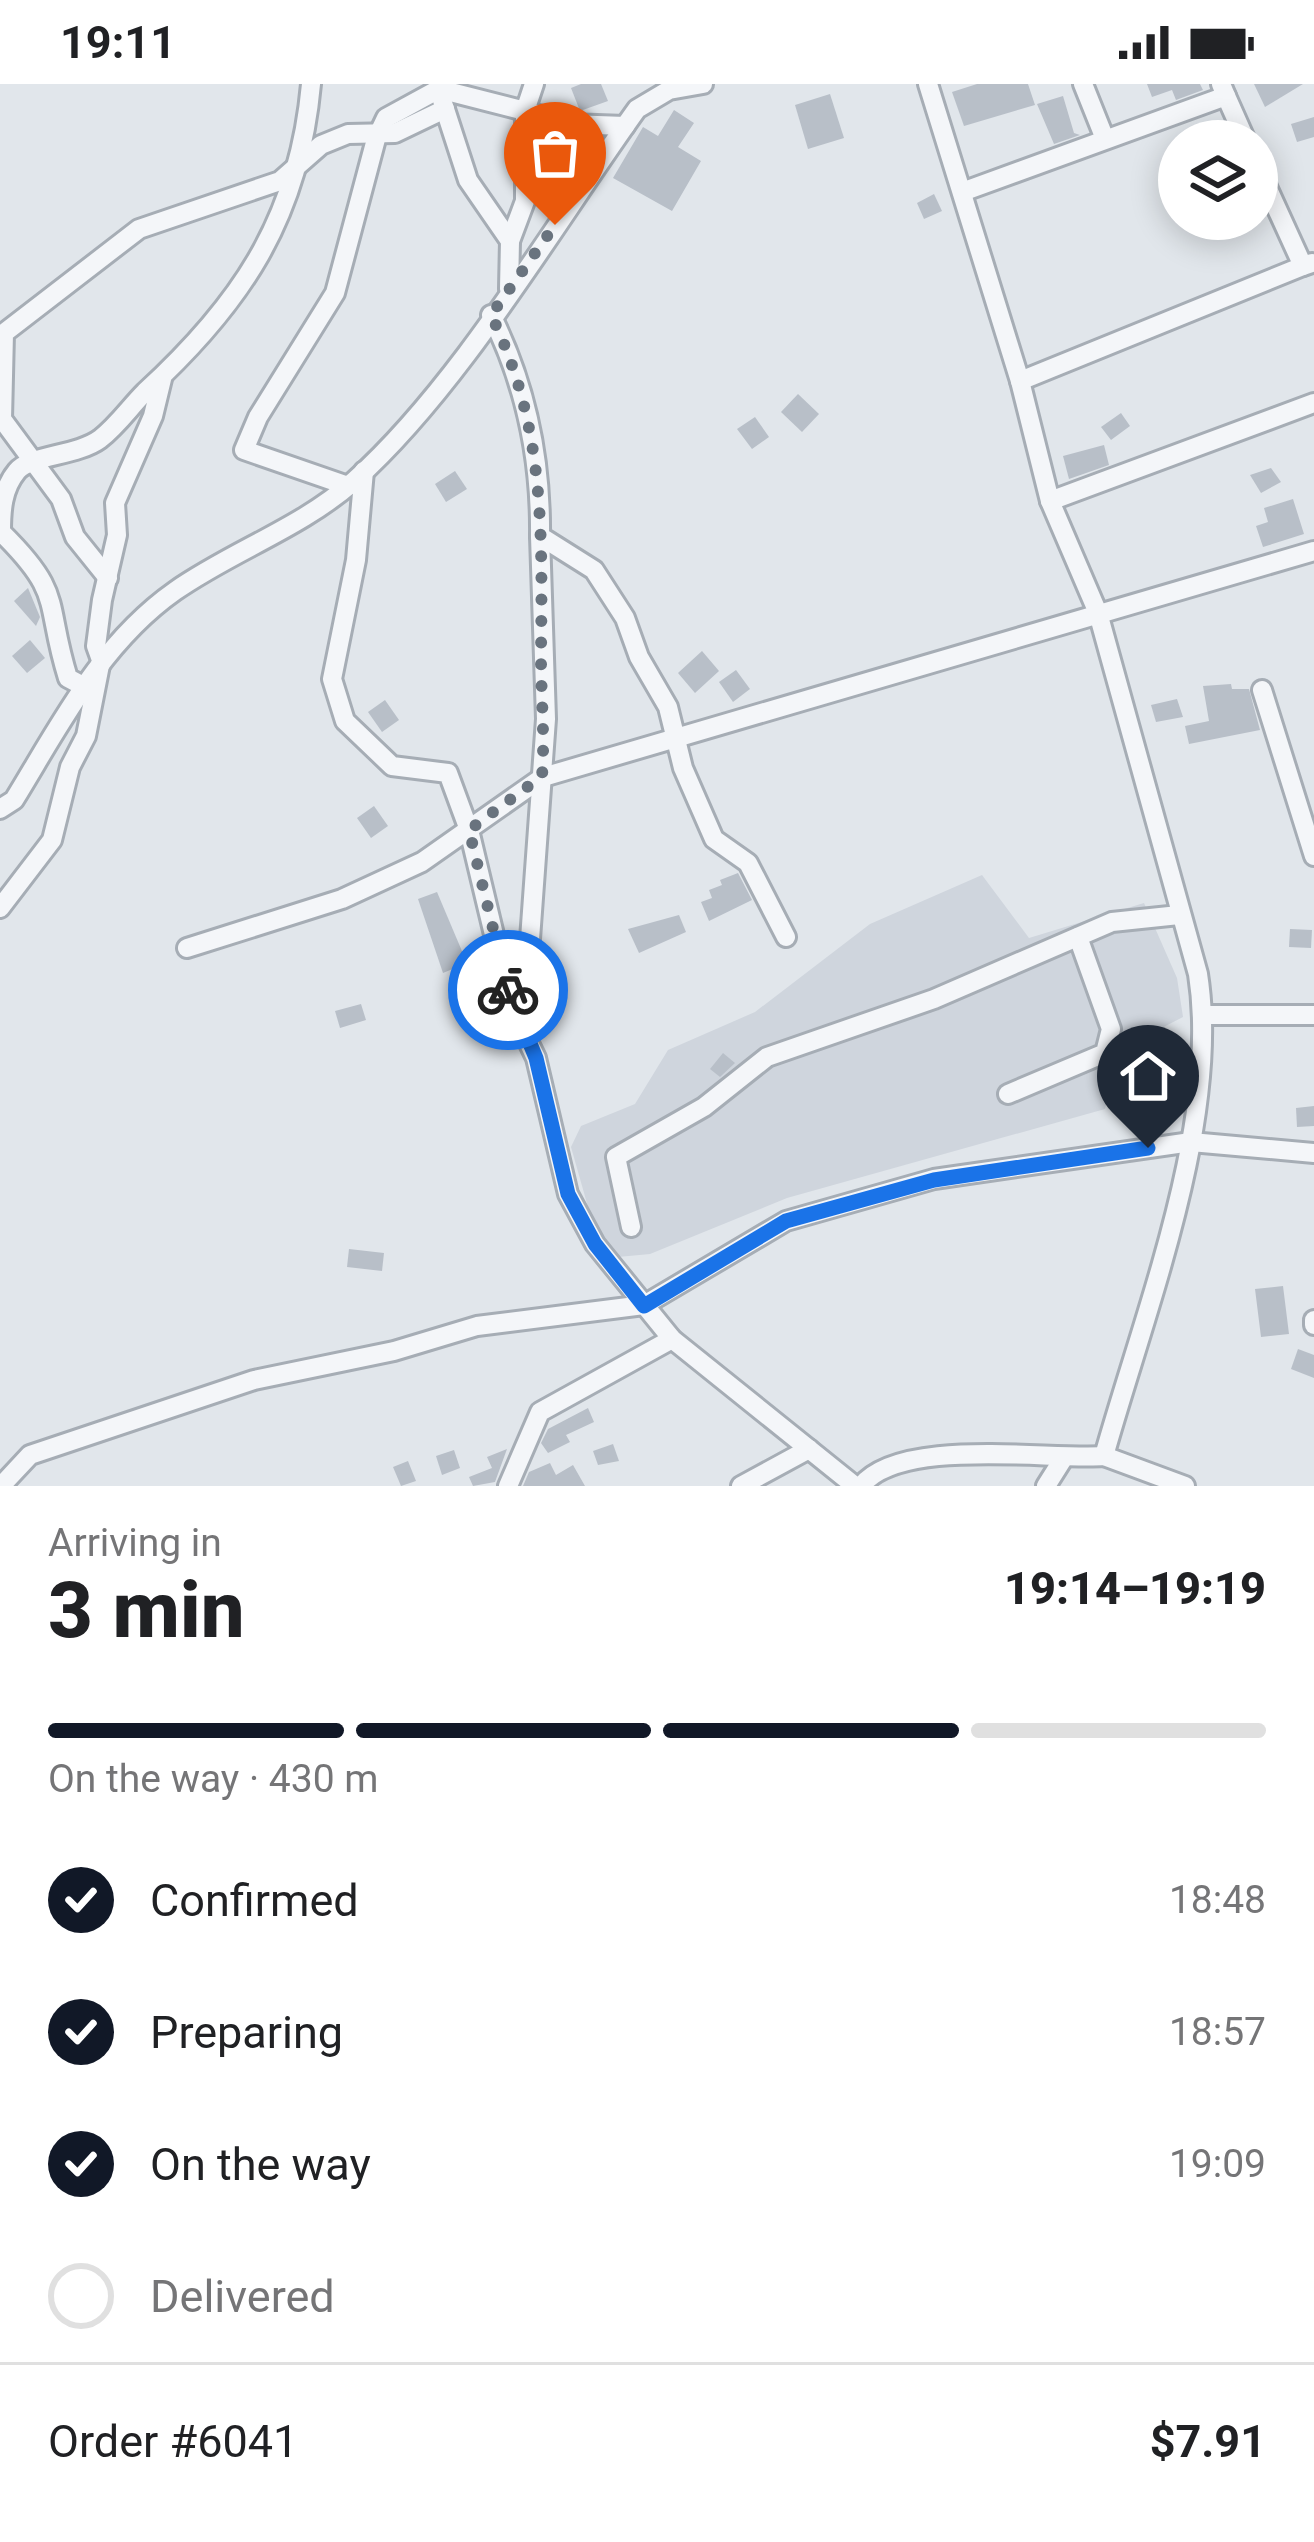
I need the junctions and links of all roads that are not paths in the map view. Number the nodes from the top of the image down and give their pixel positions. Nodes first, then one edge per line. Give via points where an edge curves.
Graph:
1 (311, 84) edge
2 (534, 84) edge
3 (703, 84) edge
4 (928, 84) edge
5 (1083, 84) edge
6 (438, 87) edge
7 (1223, 90) edge
8 (445, 110) junction
9 (525, 111) junction
10 (1237, 120) edge
11 (625, 126) junction
12 (377, 135) junction
13 (1105, 139) junction
14 (290, 174) junction
15 (962, 192) junction
16 (1278, 206) edge
17 (510, 241) junction
18 (1308, 264) edge
19 (508, 290) junction
20 (491, 315) junction
21 (2, 334) edge
22 (162, 379) junction
23 (1020, 382) junction
24 (1314, 403) edge
25 (33, 461) junction
26 (364, 471) junction
27 (348, 486) junction
28 (1050, 501) junction
29 (0, 532) edge
30 (540, 536) junction
31 (1314, 551) edge
32 (108, 578) junction
33 (1098, 613) junction
34 (101, 660) junction
35 (83, 686) junction
36 (1262, 690) dead end
37 (676, 740) junction
38 (542, 776) junction
39 (0, 809) edge
40 (469, 830) junction
41 (1314, 856) edge
42 (0, 908) edge
43 (1179, 915) junction
44 (786, 937) dead end
45 (1078, 937) junction
46 (530, 939) dead end
47 (187, 948) dead end
48 (1204, 1015) junction
49 (1314, 1015) edge
50 (1009, 1094) dead end
51 (1191, 1142) junction
52 (1314, 1153) edge
53 (632, 1227) dead end
54 (644, 1306) junction
55 (673, 1339) junction
56 (809, 1449) junction
57 (1104, 1456) junction
58 (1063, 1459) junction
59 (1, 1486) edge
60 (508, 1486) edge
61 (742, 1486) edge
62 (858, 1486) edge
63 (1046, 1486) edge
64 (1185, 1486) edge

1 - 14 street
2 - 9 street
3 - 11 street via 669,89
4 - 15 street
5 - 13 street
6 - 8 street
6 - 9 street
6 - 12 street via 386,118
7 - 10 street
7 - 13 street
8 - 12 street
8 - 17 street via 468,180
9 - 11 street via 569,124
9 - 17 street via 525,201
11 - 19 street
12 - 14 street via 348,134 321,146
12 - 27 street via 335,293 244,450
13 - 15 street
14 - 21 street via 139,229
14 - 22 street via 254,272
15 - 23 street
16 - 18 street
17 - 19 street
18 - 23 street
19 - 20 street
20 - 26 street via 434,395
20 - 30 street via 518,370
21 - 25 street via 2,419
22 - 25 street via 84,451
22 - 32 street via 119,487
23 - 28 street
24 - 28 street
25 - 29 street via 8,488
25 - 32 street
26 - 27 street
26 - 40 street via 332,679 345,721 392,766 448,773
27 - 34 street via 173,592
28 - 33 street
29 - 35 street via 51,590 68,678
30 - 37 street via 595,570 626,618
30 - 38 street
31 - 33 street
32 - 34 street via 96,646
33 - 37 street
33 - 43 street
34 - 35 street
34 - 42 street via 52,840
35 - 39 street via 14,800
36 - 41 street
37 - 38 street
37 - 44 street via 714,838 748,863
38 - 40 street
38 - 46 street
40 - 47 street via 342,899
40 - 54 street via 568,1194
43 - 45 street via 1112,922
43 - 48 street
45 - 50 street via 1111,1029 1106,1052
45 - 53 street via 934,999 767,1057 704,1107 616,1157
48 - 49 street
48 - 51 street
51 - 52 street
51 - 54 street via 934,1180 786,1221
51 - 57 street
54 - 55 street
54 - 59 street via 478,1326 254,1380 31,1455
55 - 56 street
55 - 60 street via 539,1412
56 - 61 street
56 - 62 street
57 - 58 street
57 - 64 street
58 - 62 street via 920,1457
58 - 63 street

